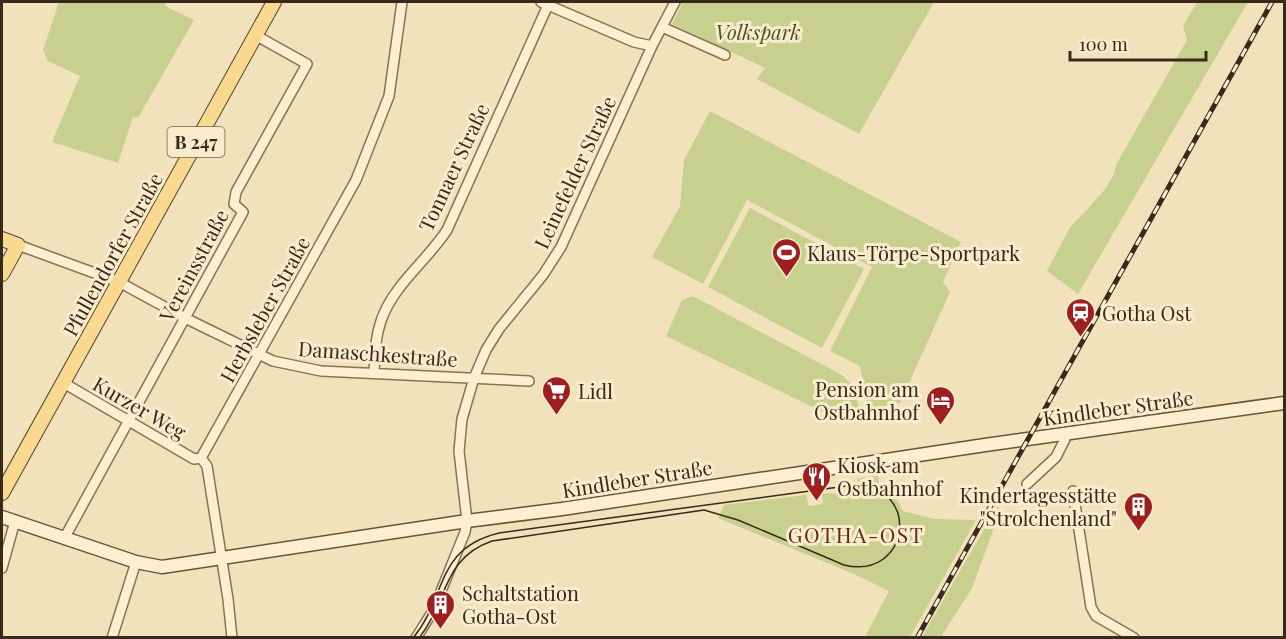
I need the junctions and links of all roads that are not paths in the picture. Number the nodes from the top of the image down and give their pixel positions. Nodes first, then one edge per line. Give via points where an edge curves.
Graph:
1 (274, 2) edge
2 (402, 2) edge
3 (675, 2) edge
4 (545, 3) edge
5 (662, 27) junction
6 (255, 35) junction
7 (652, 46) junction
8 (725, 55) dead end
9 (2, 239) edge
10 (18, 245) junction
11 (2, 274) edge
12 (119, 282) junction
13 (185, 318) junction
14 (259, 356) junction
15 (374, 372) junction
16 (474, 378) junction
17 (529, 381) dead end
18 (62, 382) junction
19 (1284, 403) edge
20 (129, 422) junction
21 (1065, 439) dead end
22 (201, 458) junction
23 (1027, 484) dead end
24 (1073, 491) dead end
25 (2, 493) edge
26 (2, 517) edge
27 (15, 521) junction
28 (467, 521) junction
29 (65, 537) junction
30 (220, 559) junction
31 (136, 562) junction
32 (2, 568) edge
33 (112, 638) edge
34 (231, 638) edge
35 (416, 638) edge
36 (1134, 638) edge

1 - 6 main road, Pfullendorfer Straße / B 247
2 - 14 street, Herbsleber Straße via 389,96 356,180
3 - 5 street, Leinefelder Straße
4 - 7 street via 634,42
4 - 15 street, Tonnaer Straße via 447,230 387,307 376,341
5 - 7 street, Leinefelder Straße
5 - 8 street
6 - 12 main road, Pfullendorfer Straße / B 247
6 - 13 street, Vereinsstraße via 307,64 236,192 234,204 243,212
7 - 16 street, Leinefelder Straße via 561,247 499,329
9 - 10 main road
10 - 11 main road
10 - 12 street, Damaschkestraße
12 - 13 street, Damaschkestraße
12 - 18 main road, Pfullendorfer Straße / B 247
13 - 14 street, Damaschkestraße
13 - 20 street, Vereinsstraße
14 - 15 street, Damaschkestraße via 312,370
14 - 22 street, Herbsleber Straße
15 - 16 street, Damaschkestraße
16 - 17 street, Damaschkestraße
16 - 28 street, Leinefelder Straße via 462,419 459,451
18 - 20 street, Kurzer Weg
18 - 25 main road, Pfullendorfer Straße / B 247
19 - 28 main road, Kindleber Straße
20 - 22 street, Kurzer Weg via 194,459
20 - 29 street, Vereinsstraße
21 - 23 street via 1056,458
22 - 30 street via 207,466
24 - 36 street via 1091,607 1096,616
26 - 27 main road, Kindleber Straße
27 - 29 main road, Kindleber Straße
27 - 32 street
28 - 30 main road, Kindleber Straße
28 - 35 street via 433,611
29 - 31 main road, Kindleber Straße
30 - 31 main road, Kindleber Straße via 162,567
30 - 34 street
31 - 33 street

